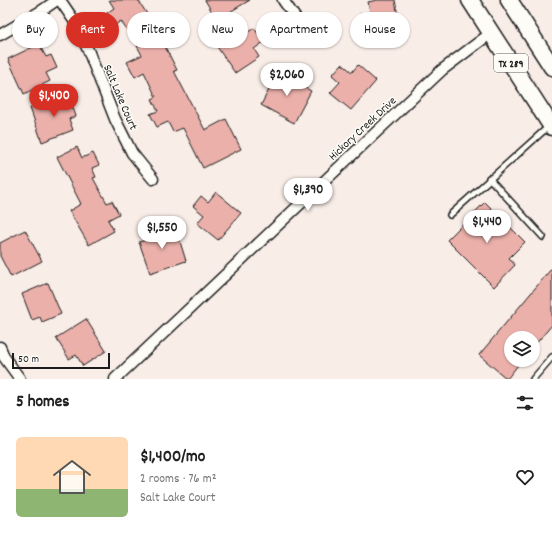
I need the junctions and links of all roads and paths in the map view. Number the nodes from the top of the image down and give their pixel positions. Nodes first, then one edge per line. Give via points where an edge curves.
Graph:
1 (58, 0) edge
2 (283, 0) edge
3 (470, 0) edge
4 (509, 0) edge
5 (291, 12) edge
6 (491, 33) junction
7 (0, 35) edge
8 (552, 67) edge
9 (551, 126) edge
10 (489, 178) junction
11 (153, 179) dead end
12 (450, 215) dead end
13 (543, 237) dead end
14 (0, 347) edge
15 (552, 357) edge
16 (20, 379) edge
17 (115, 379) edge
18 (533, 379) edge

1 - 7 street
1 - 11 street, Salt Lake Court via 74,22 132,154
2 - 5 street
3 - 6 main road, TX 289
4 - 8 main road, TX 289
6 - 9 main road, TX 289
6 - 17 street, Hickory Creek Drive via 449,63
9 - 10 lane
10 - 12 lane
10 - 13 lane
14 - 16 street
15 - 18 lane

